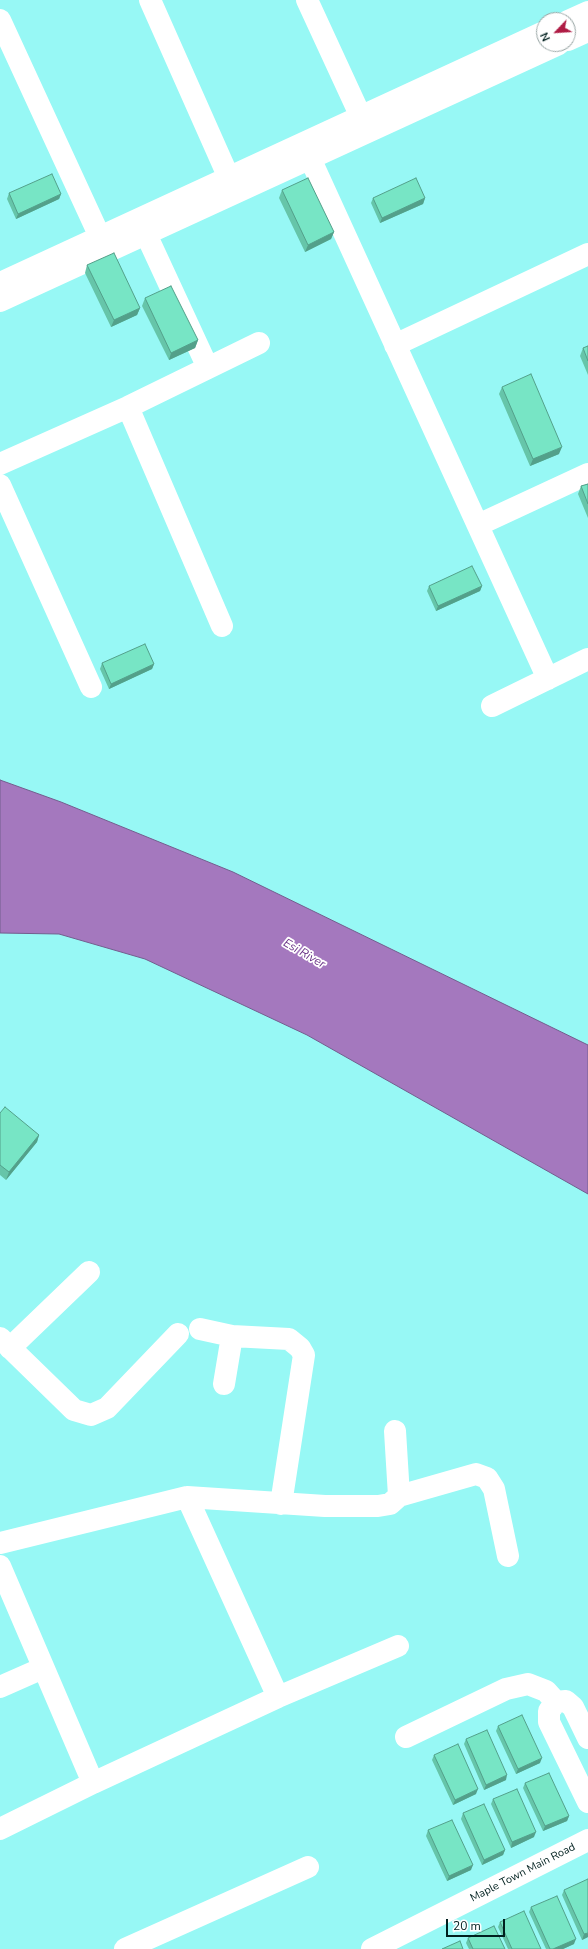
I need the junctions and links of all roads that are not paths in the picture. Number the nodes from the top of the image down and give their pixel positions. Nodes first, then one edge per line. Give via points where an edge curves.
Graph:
1 (150, 0) edge
2 (307, 0) edge
3 (588, 12) edge
4 (576, 17) edge
5 (0, 20) edge
6 (588, 31) edge
7 (536, 36) edge
8 (576, 36) edge
9 (540, 52) edge
10 (361, 117) junction
11 (306, 151) junction
12 (229, 178) junction
13 (146, 234) junction
14 (100, 237) junction
15 (588, 254) edge
16 (0, 283) edge
17 (0, 301) edge
18 (260, 343) dead end
19 (396, 345) junction
20 (208, 368) junction
21 (128, 407) junction
22 (0, 464) edge
23 (588, 474) edge
24 (0, 485) edge
25 (478, 525) junction
26 (222, 626) dead end
27 (588, 659) edge
28 (548, 679) junction
29 (91, 687) dead end
30 (492, 706) dead end
31 (89, 1272) dead end
32 (200, 1329) dead end
33 (178, 1334) dead end
34 (232, 1336) junction
35 (5, 1344) edge
36 (224, 1384) dead end
37 (396, 1431) dead end
38 (188, 1496) junction
39 (399, 1496) junction
40 (281, 1504) junction
41 (0, 1543) edge
42 (508, 1556) dead end
43 (0, 1566) edge
44 (398, 1646) dead end
45 (43, 1668) junction
46 (0, 1686) edge
47 (278, 1697) junction
48 (556, 1702) junction
49 (406, 1736) dead end
50 (588, 1738) edge
51 (93, 1784) junction
52 (588, 1802) edge
53 (0, 1829) edge
54 (588, 1840) edge
55 (308, 1867) dead end
56 (125, 1949) edge
57 (372, 1949) edge

1 - 12 street
2 - 10 street
3 - 4 street
5 - 14 street
6 - 8 street
7 - 10 street
9 - 11 street
10 - 11 street
11 - 12 street
11 - 13 street
11 - 19 street
12 - 14 street
13 - 17 street
13 - 20 street
14 - 16 street
15 - 19 street
18 - 20 street
19 - 25 street
20 - 21 street
21 - 22 street
21 - 26 street
23 - 25 street
24 - 29 street
25 - 28 street
27 - 28 street
28 - 30 street
31 - 35 street
32 - 34 street
33 - 35 street via 107,1408 91,1415 74,1410
34 - 36 street
34 - 40 street via 289,1339 304,1355
37 - 39 street
38 - 40 street
38 - 41 street
38 - 47 street
39 - 40 street via 390,1504 378,1506
39 - 42 street via 476,1474 487,1478 494,1489
43 - 45 street
44 - 47 street
45 - 46 street
45 - 51 street
47 - 51 street
48 - 49 street via 546,1691 528,1684 506,1689
48 - 50 street via 566,1701 573,1707
48 - 52 street via 549,1711 549,1722
51 - 53 street
54 - 57 street, Maple Town Main Road
55 - 56 street

